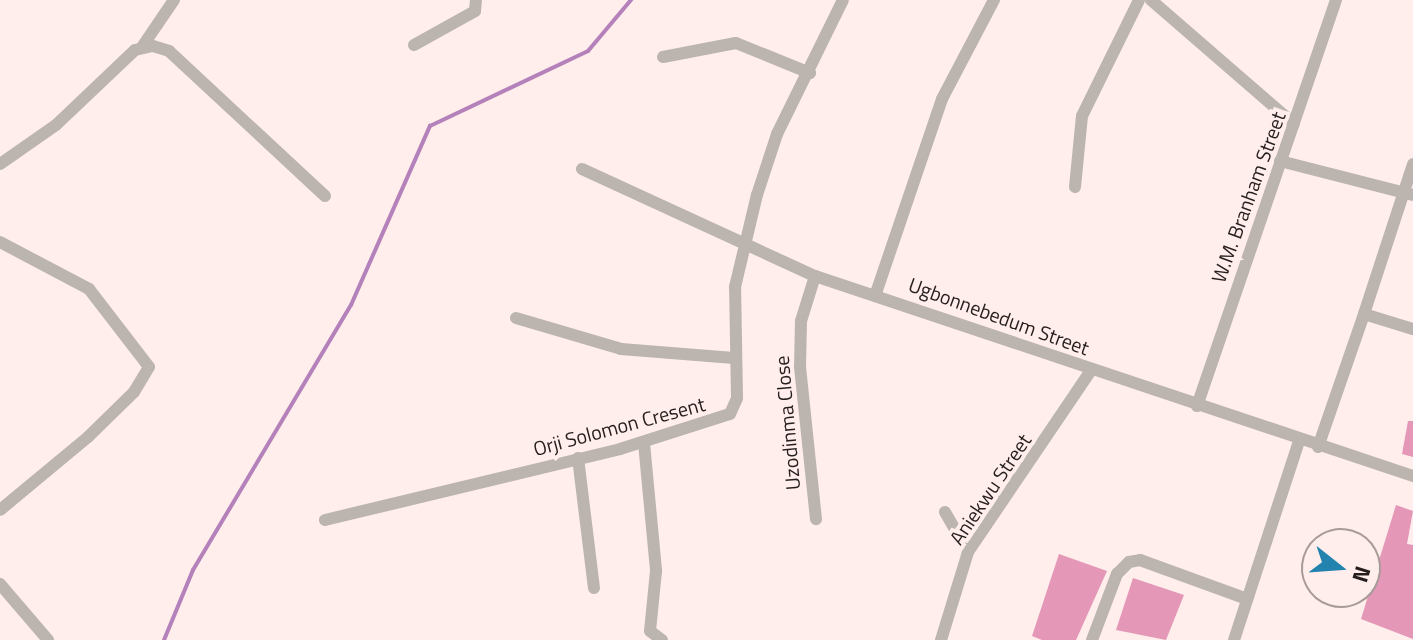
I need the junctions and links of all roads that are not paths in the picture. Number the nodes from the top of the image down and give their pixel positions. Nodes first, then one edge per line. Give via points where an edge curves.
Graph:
1 (174, 0) edge
2 (476, 0) edge
3 (841, 0) edge
4 (994, 0) edge
5 (1139, 0) edge
6 (1151, 0) edge
7 (1336, 0) edge
8 (414, 45) dead end
9 (142, 47) junction
10 (663, 57) dead end
11 (810, 73) junction
12 (1294, 124) junction
13 (1280, 161) junction
14 (0, 164) edge
15 (1413, 164) edge
16 (582, 169) dead end
17 (1075, 187) dead end
18 (1410, 194) edge
19 (325, 196) dead end
20 (0, 242) edge
21 (749, 243) junction
22 (815, 276) junction
23 (876, 293) junction
24 (1364, 314) junction
25 (516, 318) dead end
26 (1413, 329) edge
27 (734, 358) junction
28 (1091, 370) junction
29 (1197, 406) junction
30 (1299, 441) junction
31 (644, 443) junction
32 (1318, 447) junction
33 (578, 458) junction
34 (1413, 476) edge
35 (0, 510) edge
36 (945, 512) dead end
37 (816, 519) dead end
38 (325, 520) dead end
39 (968, 552) junction
40 (0, 584) edge
41 (594, 588) dead end
42 (1247, 599) junction
43 (48, 640) edge
44 (662, 640) edge
45 (941, 640) edge
46 (1092, 640) edge
47 (1234, 640) edge

1 - 9 street
2 - 8 street via 475,11
3 - 11 street, Orji Solomon Cresent
4 - 23 street via 942,99
5 - 17 street via 1082,116
6 - 12 street
7 - 12 street, W.M. Branham Street
9 - 14 street via 56,125
9 - 19 street via 169,51
10 - 11 street via 736,43
11 - 21 street, Orji Solomon Cresent via 777,134
12 - 13 street, W.M. Branham Street
13 - 18 street
13 - 29 street, W.M. Branham Street
15 - 18 street
16 - 21 street, Ugbonnebedum Street
18 - 24 street
20 - 35 street via 89,289 149,367 140,386 88,437
21 - 22 street, Ugbonnebedum Street
21 - 27 street, Orji Solomon Cresent via 735,287
22 - 23 street, Ugbonnebedum Street
22 - 37 street, Uzodinma Close via 801,321 800,367
23 - 28 street, Ugbonnebedum Street
24 - 26 street
24 - 32 street
25 - 27 street via 621,349
27 - 31 street, Orji Solomon Cresent via 737,398 730,414
28 - 29 street, Ugbonnebedum Street
28 - 39 street, Aniekwu Street
29 - 30 street, Ugbonnebedum Street
30 - 32 street, Ugbonnebedum Street
30 - 42 street
31 - 33 street, Orji Solomon Cresent
31 - 44 street via 656,571 650,631
32 - 34 street, Ugbonnebedum Street
33 - 38 street, Orji Solomon Cresent
33 - 41 street
36 - 39 street
39 - 45 street, Aniekwu Street
40 - 43 street
42 - 46 street via 1151,563 1129,562 1117,574
42 - 47 street

